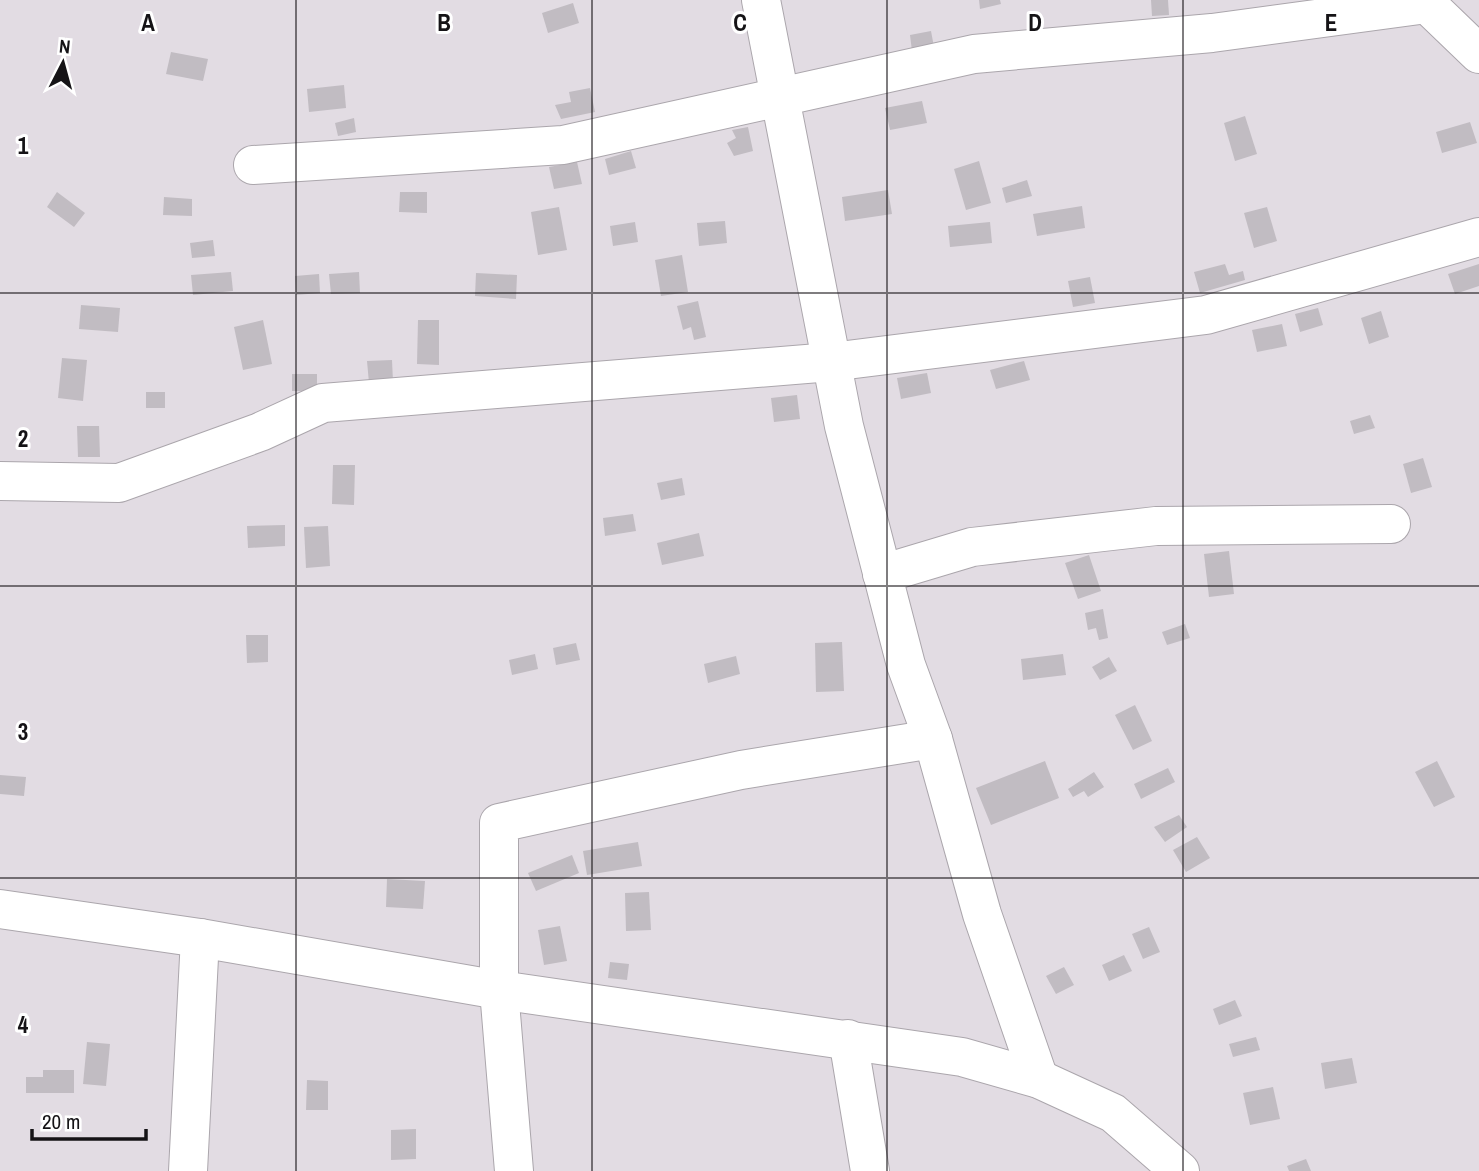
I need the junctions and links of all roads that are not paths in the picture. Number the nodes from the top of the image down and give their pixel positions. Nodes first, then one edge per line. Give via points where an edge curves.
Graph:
1 (761, 0) edge
2 (1427, 2) edge
3 (1479, 54) edge
4 (778, 98) junction
5 (253, 165) dead end
6 (1479, 237) edge
7 (831, 362) junction
8 (0, 481) edge
9 (1391, 524) dead end
10 (882, 574) junction
11 (933, 739) junction
12 (0, 909) edge
13 (200, 938) junction
14 (499, 990) junction
15 (848, 1039) junction
16 (1039, 1079) junction
17 (188, 1171) edge
18 (514, 1171) edge
19 (870, 1171) edge
20 (1180, 1171) edge

1 - 4 street
2 - 3 street
2 - 4 street via 1212,33 974,54
4 - 5 street via 563,145
4 - 7 street
6 - 7 street via 1206,315
7 - 8 street via 323,403 260,432 119,483
7 - 10 street
9 - 10 street via 1156,526 972,547
10 - 11 street via 906,666
11 - 14 street via 741,770 499,823
11 - 16 street via 982,914
12 - 13 street
13 - 14 street
13 - 17 street
14 - 15 street
14 - 18 street
15 - 16 street via 962,1057
15 - 19 street
16 - 20 street via 1113,1113

